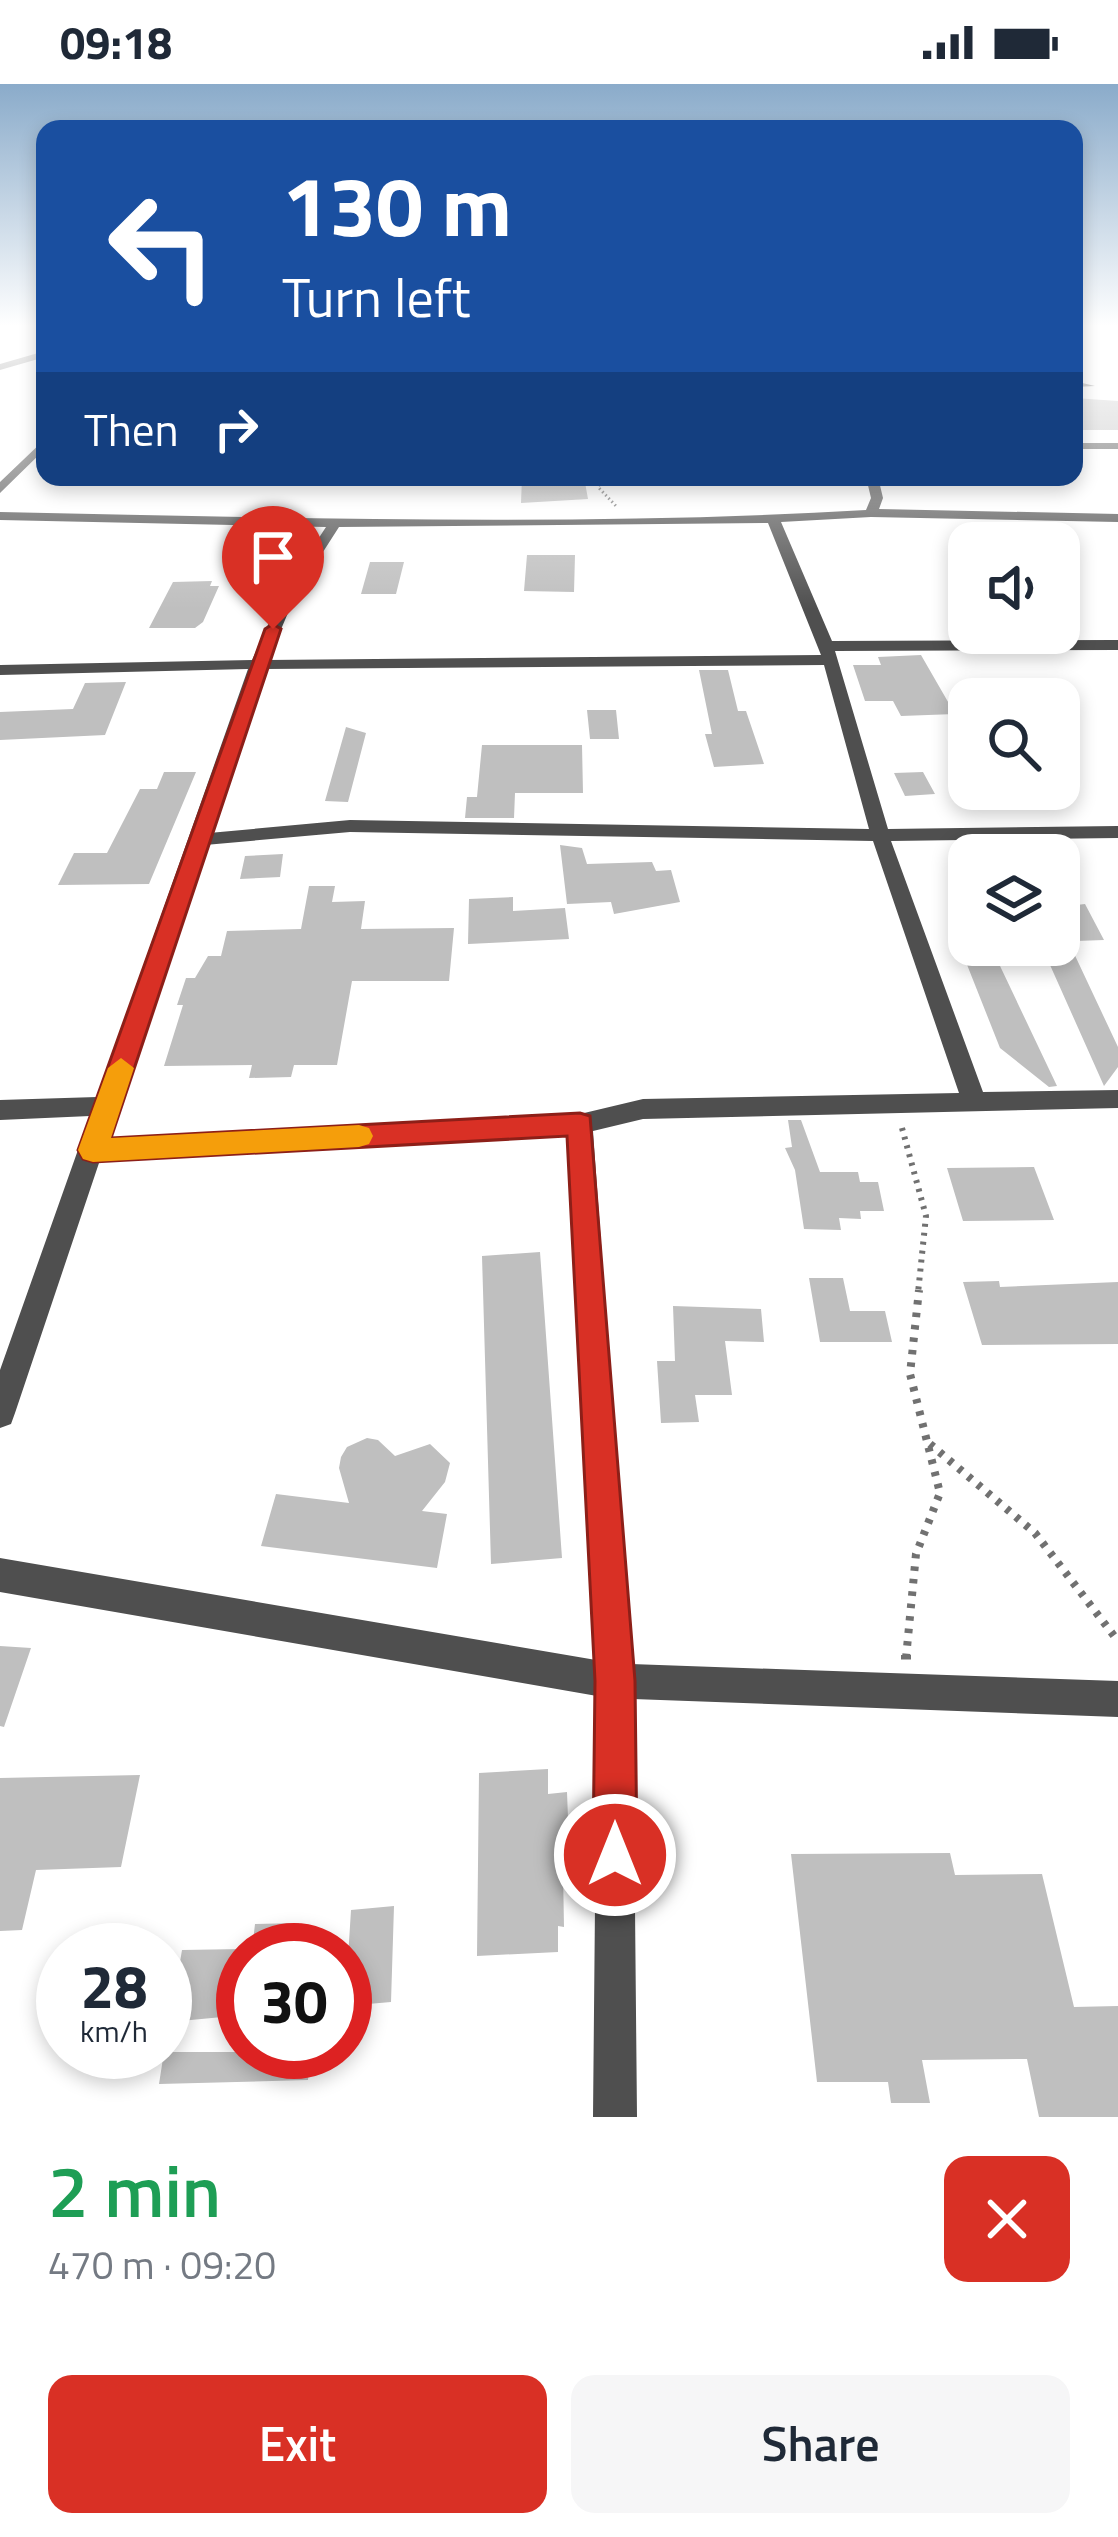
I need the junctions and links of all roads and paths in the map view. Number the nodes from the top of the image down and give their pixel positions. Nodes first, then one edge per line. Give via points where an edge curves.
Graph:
1 (1083, 446) edge
2 (1118, 446) edge
3 (36, 451) edge
4 (599, 486) edge
5 (874, 486) edge
6 (0, 489) edge
7 (871, 513) junction
8 (0, 516) edge
9 (1118, 518) edge
10 (640, 519) junction
11 (773, 519) junction
12 (335, 523) junction
13 (1118, 644) edge
14 (828, 653) junction
15 (258, 664) junction
16 (0, 670) edge
17 (1118, 832) edge
18 (880, 835) junction
19 (201, 839) junction
20 (973, 1099) junction
21 (1118, 1099) edge
22 (108, 1106) junction
23 (897, 1107) junction
24 (0, 1110) edge
25 (580, 1124) junction
26 (93, 1150) junction
27 (0, 1413) edge
28 (927, 1442) junction
29 (0, 1575) edge
30 (1118, 1641) edge
31 (615, 1681) junction
32 (907, 1691) junction
33 (1118, 1699) edge
34 (615, 2117) edge

1 - 2 street
3 - 6 street
4 - 10 path
5 - 7 street
7 - 9 street
7 - 11 street
8 - 12 street
10 - 11 street
10 - 12 street
11 - 14 street
12 - 15 street via 289,594
13 - 14 street
14 - 15 street
14 - 18 street
15 - 16 street
15 - 19 street
17 - 18 street
18 - 19 street via 350,826
18 - 20 street
19 - 22 street
20 - 21 street
20 - 23 street
22 - 24 street
22 - 26 street
23 - 25 street via 643,1109
23 - 28 path via 926,1216 910,1374
25 - 26 street
25 - 31 street
26 - 27 street
28 - 30 path via 1035,1534
28 - 32 path via 940,1493 916,1554
29 - 31 street
31 - 32 street
31 - 34 street
32 - 33 street

